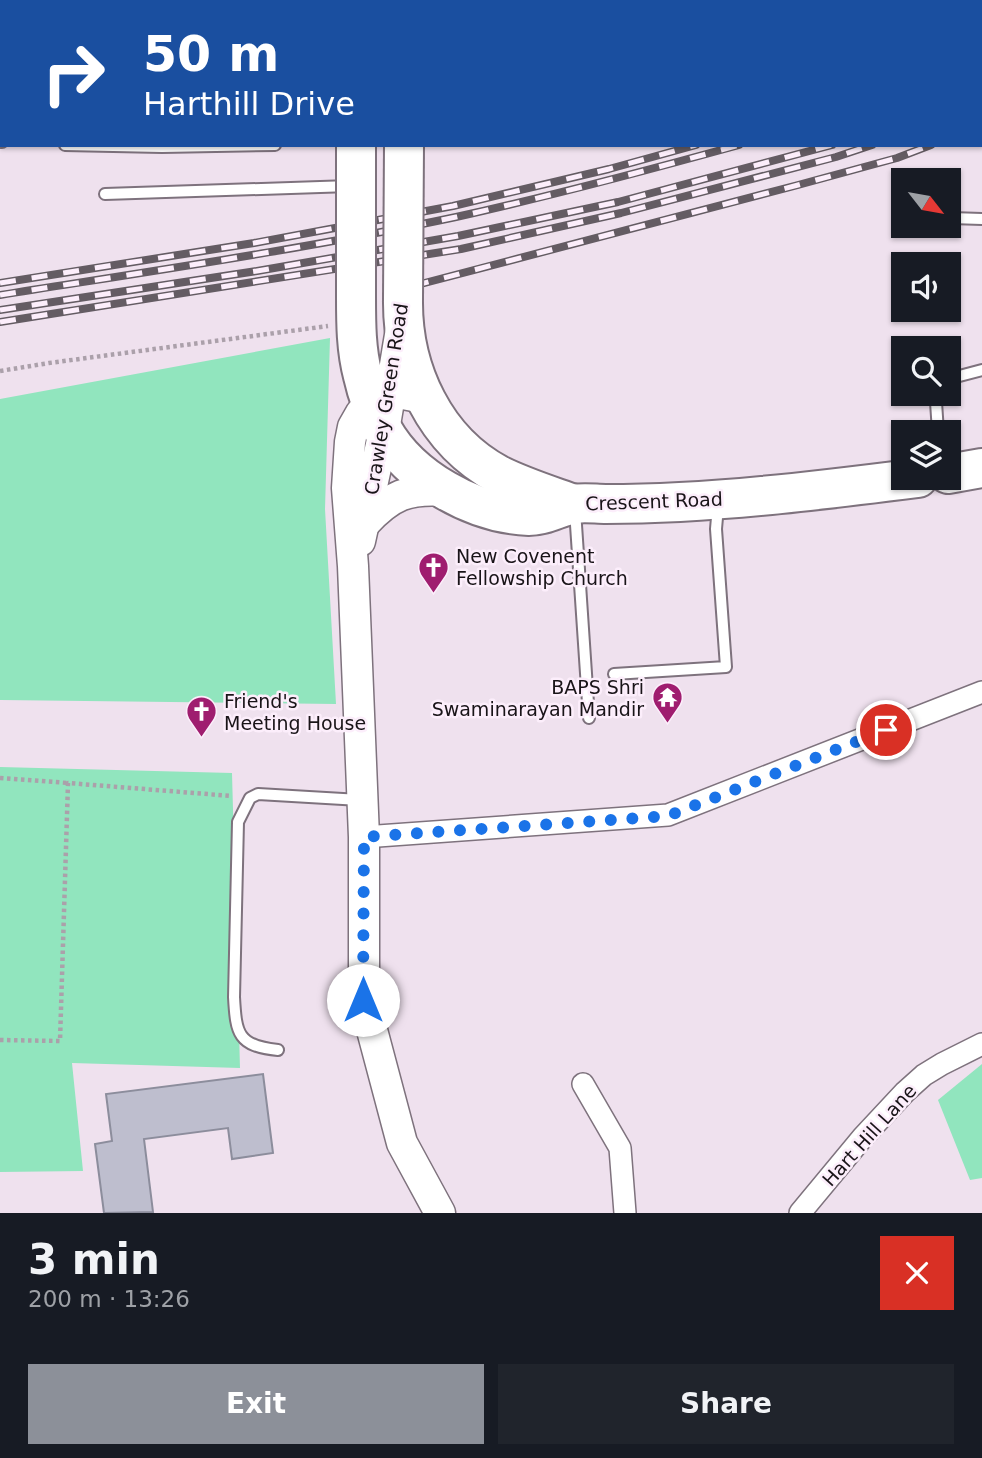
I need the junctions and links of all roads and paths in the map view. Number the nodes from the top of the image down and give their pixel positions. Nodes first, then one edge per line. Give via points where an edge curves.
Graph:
1 (356, 147) edge
2 (404, 147) edge
3 (356, 186) junction
4 (105, 194) dead end
5 (961, 218) edge
6 (982, 219) edge
7 (356, 309) junction
8 (982, 370) edge
9 (0, 371) edge
10 (961, 376) edge
11 (392, 406) junction
12 (982, 468) edge
13 (961, 472) edge
14 (891, 481) edge
15 (446, 491) junction
16 (718, 499) junction
17 (574, 504) junction
18 (365, 523) junction
19 (353, 566) junction
20 (614, 674) dead end
21 (982, 692) edge
22 (589, 718) dead end
23 (0, 778) edge
24 (68, 782) junction
25 (250, 798) junction
26 (362, 800) junction
27 (364, 837) junction
28 (0, 1040) edge
29 (982, 1044) edge
30 (278, 1050) dead end
31 (583, 1084) dead end
32 (440, 1213) edge
33 (625, 1213) edge
34 (800, 1213) edge

1 - 3 highway, Crawley Green Road, bridge
2 - 11 highway, Crawley Green Road, bridge via 403,311 414,370
3 - 4 lane
3 - 7 highway, Crawley Green Road, bridge
5 - 6 lane
7 - 9 path
7 - 11 highway, Crawley Green Road via 363,376
8 - 10 lane
11 - 15 highway via 407,459
11 - 17 highway via 440,425 483,465
11 - 18 street, Crawley Green Road
11 - 19 street, Crawley Green Road via 360,413 353,427 347,488
12 - 13 highway
14 - 16 highway, Crescent Road
15 - 17 highway, Crescent Road via 482,507 529,516
15 - 18 street, Crescent Road via 427,489 398,496
16 - 17 highway, Crescent Road
16 - 20 lane via 726,667
17 - 22 lane
18 - 19 street, Crawley Green Road
19 - 26 street, Crawley Green Road
21 - 27 street via 668,816
23 - 24 path
24 - 25 path
24 - 28 path via 60,1041
25 - 26 lane via 258,794
25 - 30 lane via 238,822 236,1023 245,1041
26 - 27 street, Crawley Green Road
27 - 32 street, Crawley Green Road via 363,1000 402,1143
29 - 34 street, Hart Hill Lane via 942,1063 905,1092
31 - 33 street via 620,1148

